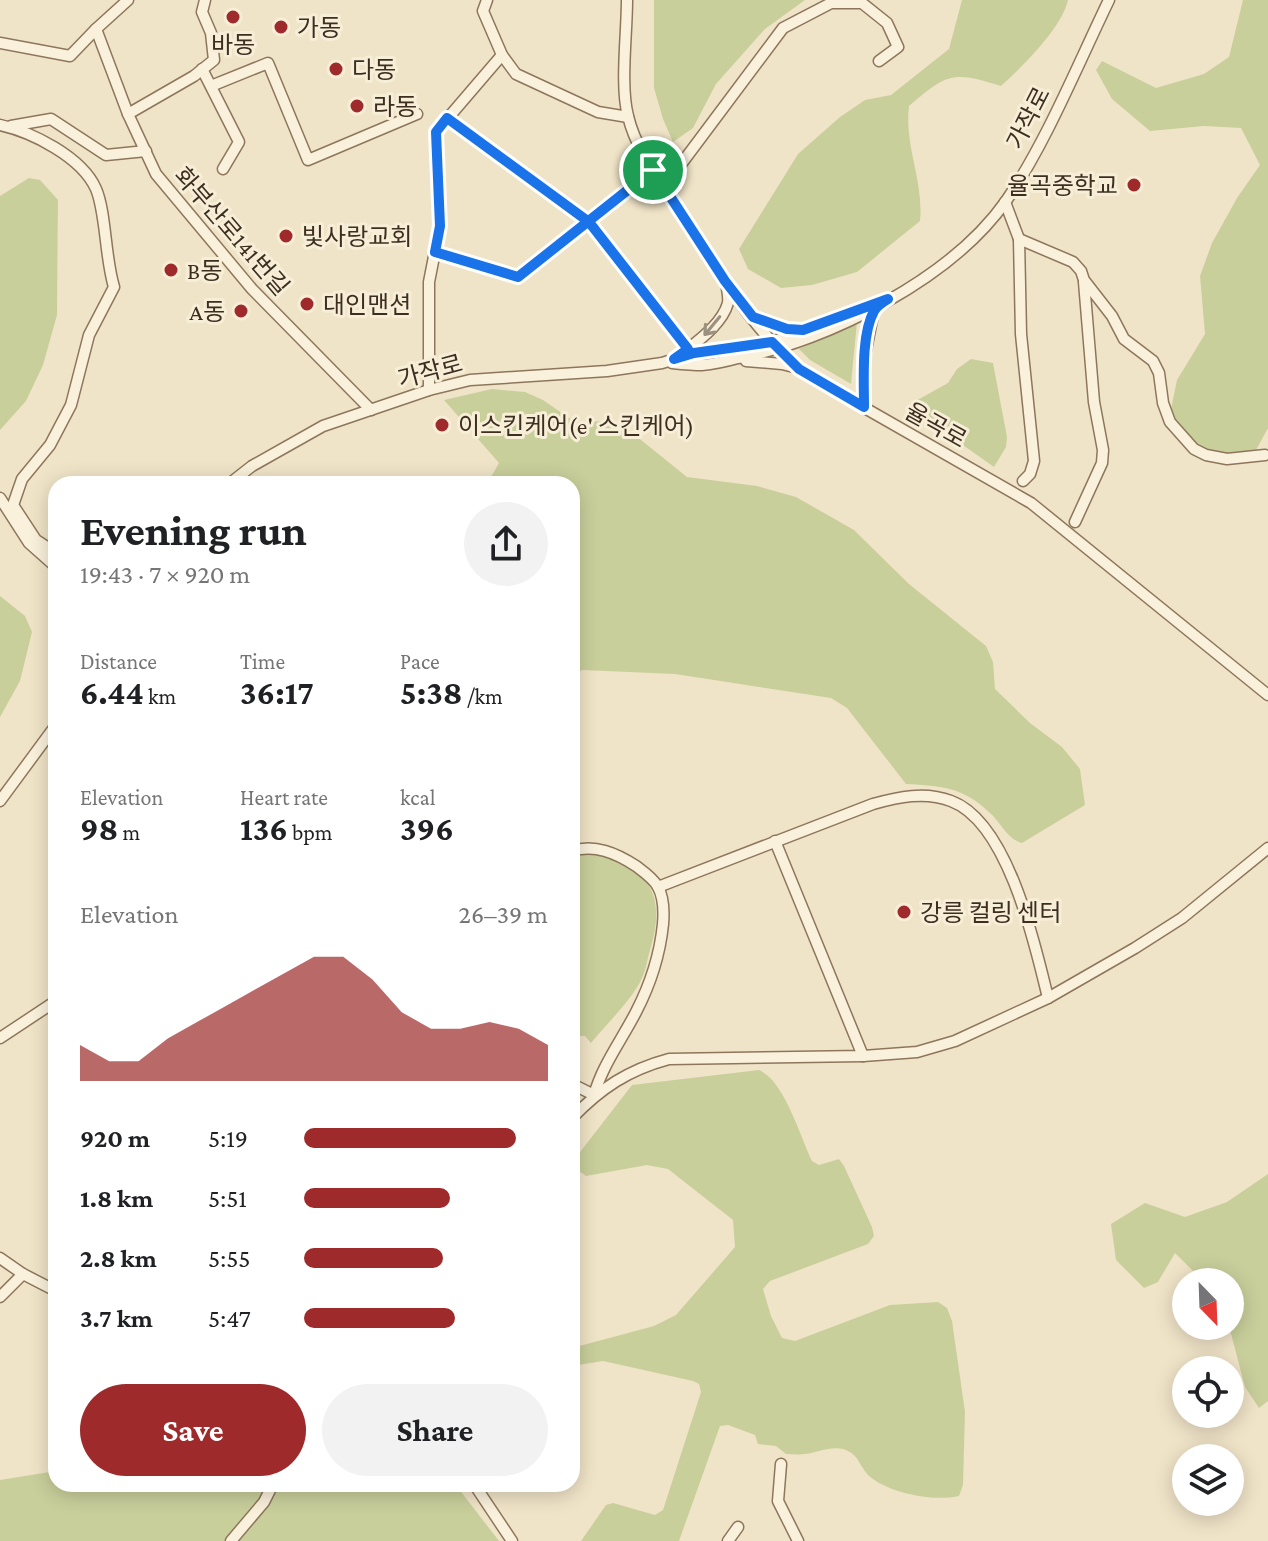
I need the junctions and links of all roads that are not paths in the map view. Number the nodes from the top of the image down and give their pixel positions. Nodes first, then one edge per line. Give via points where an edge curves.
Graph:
1 (128, 0) edge
2 (205, 0) edge
3 (487, 0) edge
4 (627, 0) edge
5 (1109, 0) edge
6 (96, 29) junction
7 (0, 43) edge
8 (502, 55) junction
9 (879, 61) dead end
10 (202, 69) junction
11 (211, 86) junction
12 (128, 114) junction
13 (417, 114) dead end
14 (628, 117) junction
15 (447, 118) junction
16 (4, 126) edge
17 (146, 151) junction
18 (223, 169) dead end
19 (653, 170) junction
20 (664, 187) junction
21 (1005, 202) junction
22 (589, 222) junction
23 (1019, 239) junction
24 (435, 252) junction
25 (1084, 280) junction
26 (725, 281) junction
27 (888, 299) junction
28 (875, 308) junction
29 (753, 317) junction
30 (803, 330) junction
31 (775, 346) junction
32 (688, 349) junction
33 (674, 359) junction
34 (662, 363) junction
35 (704, 365) junction
36 (799, 369) junction
37 (429, 390) junction
38 (864, 407) junction
39 (371, 410) junction
40 (1265, 455) dead end
41 (239, 476) edge
42 (1023, 481) dead end
43 (0, 498) edge
44 (1075, 522) dead end
45 (48, 548) edge
46 (48, 560) edge
47 (1268, 695) edge
48 (48, 736) edge
49 (0, 801) edge
50 (775, 841) junction
51 (1268, 848) edge
52 (580, 850) edge
53 (658, 887) junction
54 (1048, 998) junction
55 (48, 1006) edge
56 (0, 1038) edge
57 (863, 1056) junction
58 (580, 1088) edge
59 (594, 1095) junction
60 (580, 1110) edge
61 (0, 1258) edge
62 (23, 1274) junction
63 (48, 1287) edge
64 (0, 1297) edge
65 (781, 1464) dead end
66 (269, 1492) edge
67 (479, 1492) edge
68 (738, 1527) dead end
69 (231, 1541) edge
70 (512, 1541) edge
71 (728, 1541) edge
72 (798, 1541) edge

1 - 6 street
2 - 10 street via 202,12 214,60
3 - 8 street via 483,11
4 - 14 street, 율곡로
5 - 21 street, 가작로
6 - 7 street via 70,56
6 - 12 street, 화부산로141번길
8 - 14 street via 516,74 598,112
8 - 15 street
9 - 20 street via 898,47 887,23 862,3 831,3 783,28
10 - 11 street
10 - 12 street
11 - 13 street via 268,63 308,160
11 - 18 street via 239,142
12 - 17 street, 화부산로141번길
14 - 19 street, 율곡로
15 - 22 street
15 - 24 street via 436,132 440,226
16 - 17 street via 51,119 106,155
16 - 45 street via 35,136 68,157 96,189 114,287 89,335 71,405 50,445 22,479 13,505 36,540
17 - 39 street, 화부산로141번길 via 156,174 252,289
19 - 20 street, 율곡로
19 - 22 street
20 - 26 street, 율곡로
21 - 23 street
21 - 27 street, 가작로 via 970,242
22 - 24 street via 518,277
22 - 32 street
23 - 25 street via 1073,262
23 - 42 street via 1021,334 1034,461
24 - 37 street via 429,282
25 - 40 street via 1124,339 1153,361 1166,412 1184,440 1206,455 1227,459
25 - 44 street via 1103,450
26 - 29 street, 율곡로
26 -> 32 street via 724,310
27 - 28 street, 가작로
27 - 30 street, 가작로
28 - 31 street, 가작로
28 - 38 street via 865,355
29 - 30 street
29 - 31 street, 율곡로
30 - 31 street, 가작로
31 - 33 street, 가작로
31 - 35 street, 가작로
31 - 36 street, 율곡로
32 - 33 street
33 - 34 street, 가작로
34 - 35 street, 가작로
34 - 37 street, 가작로 via 470,380
35 - 36 street via 754,361
36 - 38 street, 율곡로
37 - 39 street, 가작로
38 - 47 street, 율곡로 via 1031,503
39 - 41 street, 가작로 via 323,426
43 - 46 street via 29,543
48 - 49 street
50 - 53 street
50 - 54 street via 899,797 951,801 986,831 1016,887
50 - 57 street
51 - 54 street via 1182,918
52 - 53 street via 612,852
53 - 59 street via 663,918 657,959 636,1014 609,1055
54 - 57 street via 955,1041 917,1052
55 - 56 street
57 - 59 street via 669,1059 624,1076
58 - 59 street
59 - 60 street
61 - 62 street
62 - 63 street
62 - 64 street
65 - 72 street via 778,1501
66 - 69 street
67 - 70 street
68 - 71 street

